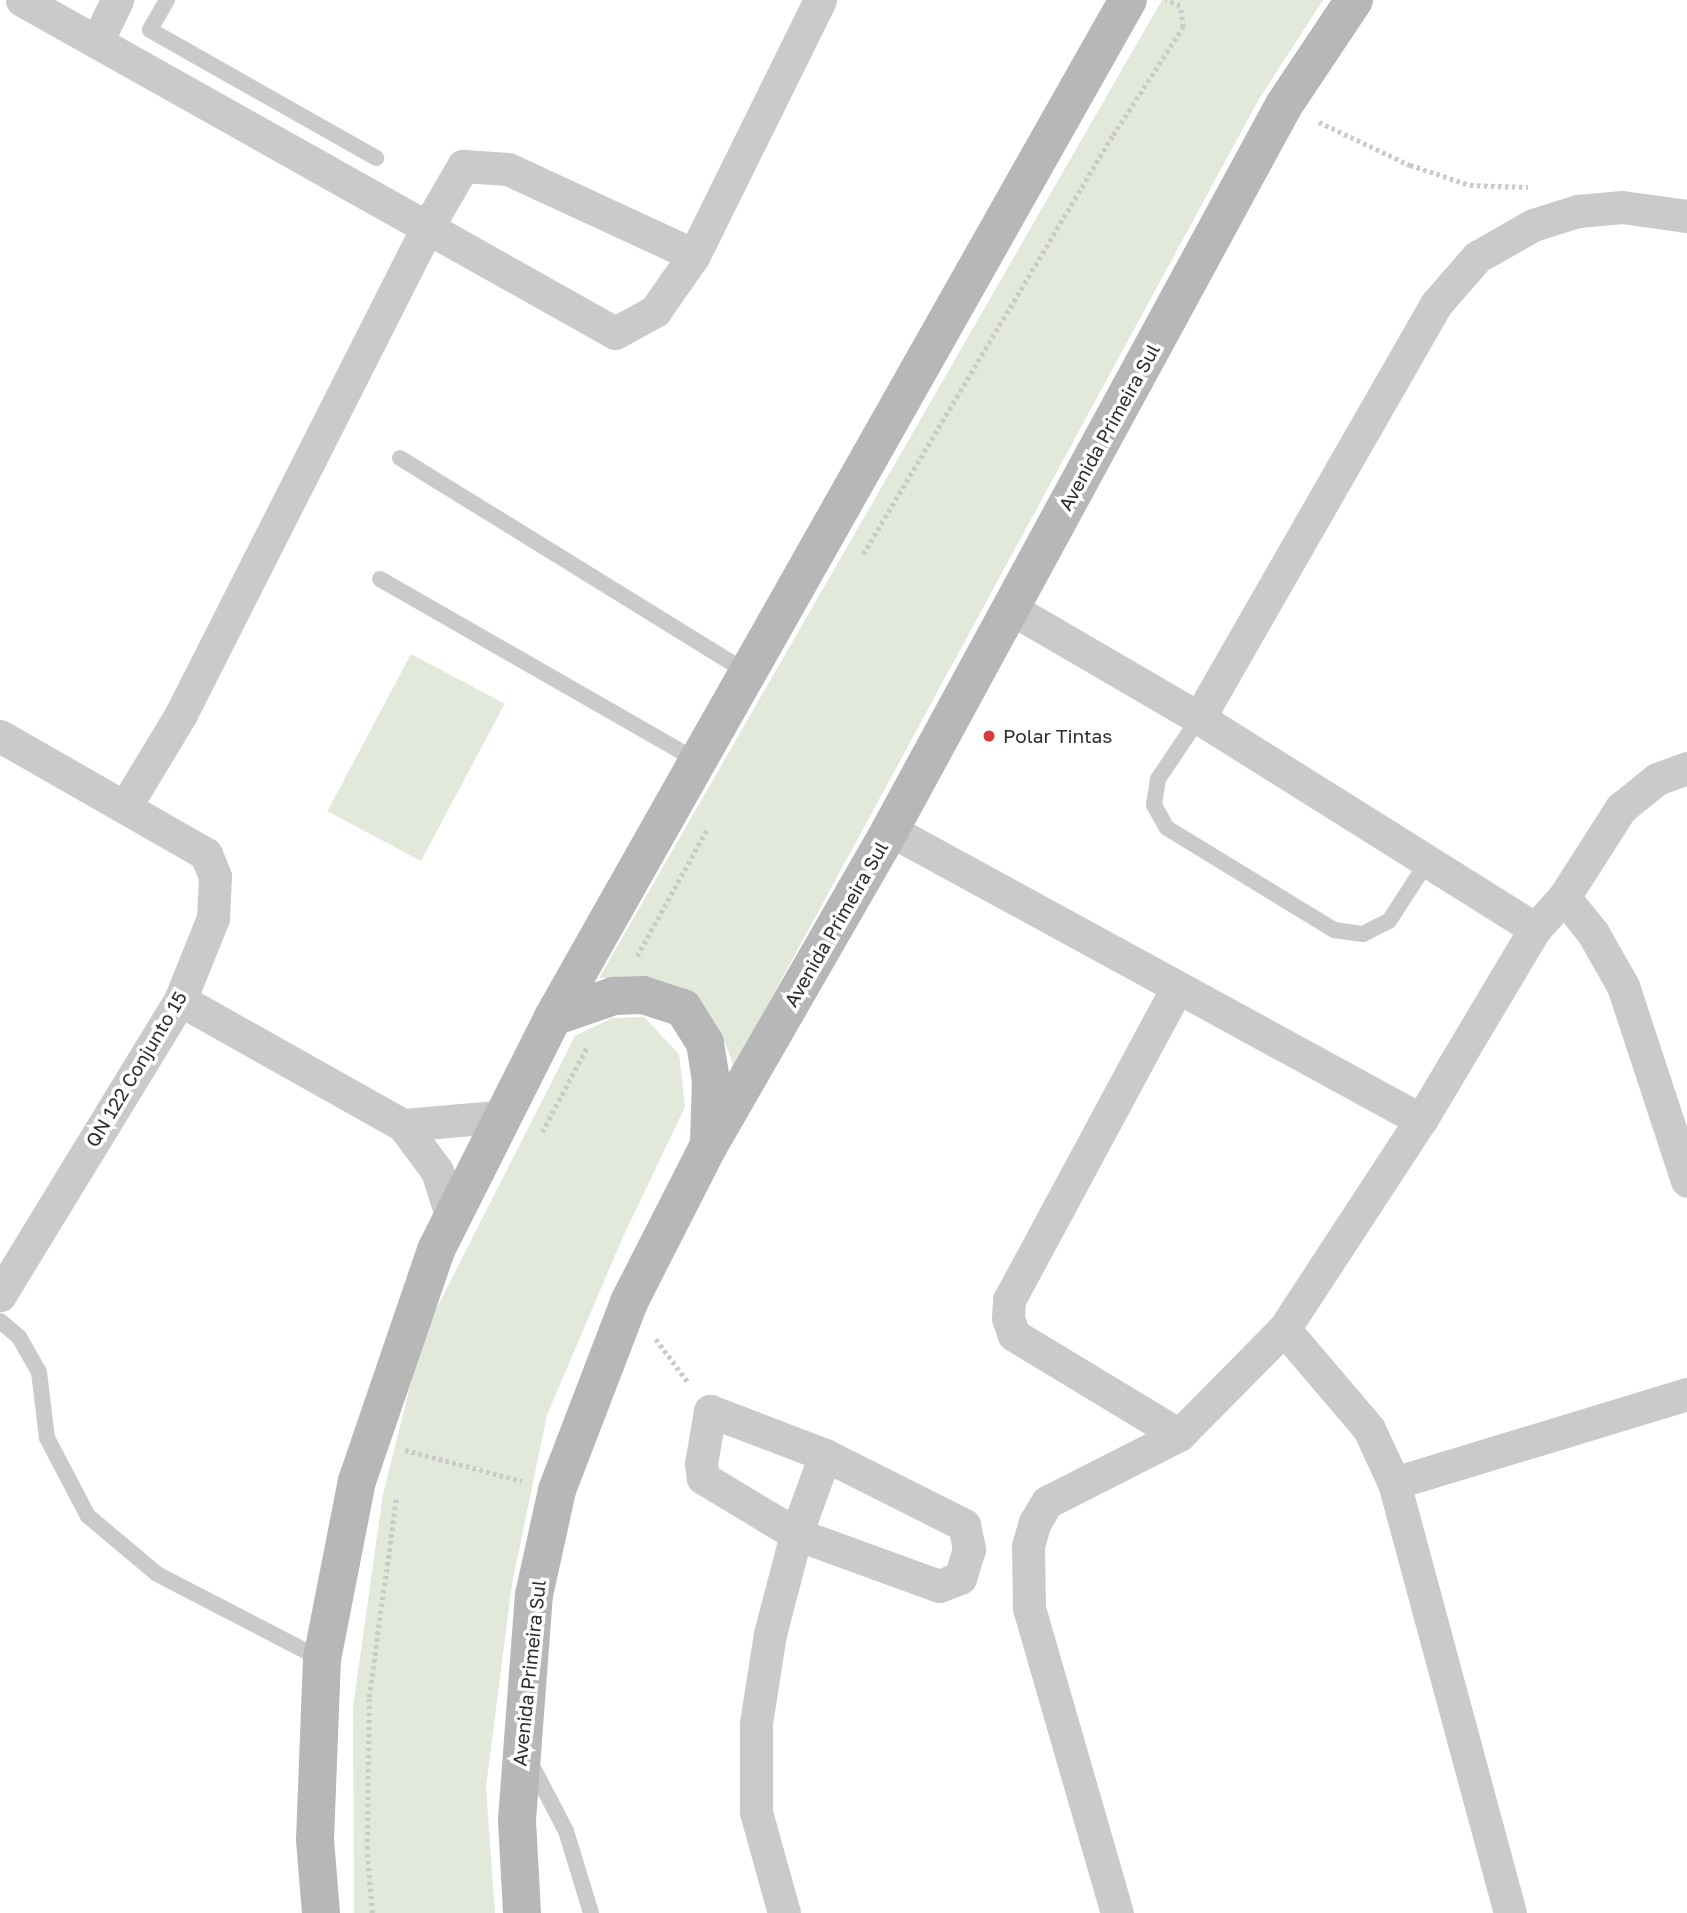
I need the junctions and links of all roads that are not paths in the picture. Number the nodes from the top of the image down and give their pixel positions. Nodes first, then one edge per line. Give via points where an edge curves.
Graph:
1 (22, 0) edge
2 (117, 0) edge
3 (167, 0) edge
4 (820, 0) edge
5 (1128, 0) edge
6 (1354, 0) edge
7 (97, 42) junction
8 (376, 158) dead end
9 (1687, 216) edge
10 (427, 228) junction
11 (694, 255) junction
12 (400, 458) dead end
13 (380, 579) dead end
14 (1010, 608) junction
15 (748, 673) junction
16 (1199, 718) junction
17 (0, 736) edge
18 (698, 761) junction
19 (1687, 768) edge
20 (125, 807) junction
21 (890, 830) junction
22 (1428, 861) junction
23 (1564, 897) junction
24 (1535, 929) junction
25 (1177, 988) junction
26 (180, 1000) junction
27 (553, 1017) junction
28 (505, 1116) junction
29 (1421, 1120) junction
30 (403, 1125) junction
31 (1680, 1132) edge
32 (709, 1147) junction
33 (1687, 1181) edge
34 (452, 1218) junction
35 (0, 1295) edge
36 (0, 1321) edge
37 (1284, 1329) junction
38 (1687, 1394) edge
39 (1179, 1435) junction
40 (825, 1455) junction
41 (1394, 1483) junction
42 (796, 1534) junction
43 (322, 1660) junction
44 (520, 1746) junction
45 (321, 1913) edge
46 (522, 1913) edge
47 (591, 1913) edge
48 (784, 1913) edge
49 (1117, 1913) edge
50 (1510, 1913) edge

1 - 7 street
2 - 7 street
3 - 8 lane via 149,30
4 - 11 street
5 - 15 main road
6 - 14 main road, Avenida Primeira Sul via 1284,105
7 - 10 street
9 - 16 street via 1622,207 1578,211 1533,225 1477,257 1437,303
10 - 11 street via 463,166 478,164 508,169
10 - 11 street via 615,333 655,311
10 - 20 street via 181,714
12 - 15 lane
13 - 18 lane
14 - 16 street
14 - 21 main road, Avenida Primeira Sul
15 - 18 main road
16 - 22 street
16 - 22 lane via 1158,779 1154,805 1167,828 1334,930 1353,933 1363,934 1390,921
17 - 20 street, QN 122 Conjunto 15
18 - 27 main road
19 - 23 street via 1657,779 1621,808
20 - 26 street, QN 122 Conjunto 15 via 206,854 215,876 213,918
21 - 25 street
21 - 32 main road, Avenida Primeira Sul
22 - 24 street
23 - 24 street
23 - 31 street via 1593,933 1623,986
24 - 29 street
25 - 29 street
25 - 39 street via 1009,1300 1008,1318 1014,1335
26 - 30 street
26 - 35 street, QN 122 Conjunto 15
27 - 28 main road
27 - 32 main road via 614,996 666,1000 696,1023 712,1079
28 - 30 street
28 - 34 main road
29 - 37 street
30 - 34 street via 437,1171
31 - 33 street
32 - 44 main road, Avenida Primeira Sul via 629,1302 557,1490 534,1595
34 - 43 main road via 436,1250 357,1481
36 - 43 lane via 19,1337 39,1372 47,1438 88,1516 157,1574
37 - 39 street
37 - 41 street via 1369,1429
38 - 41 street
39 - 49 street via 1047,1502 1028,1546 1029,1608
40 - 42 street
40 - 42 street via 710,1411 703,1478
40 - 42 street via 964,1525 969,1549 960,1578 939,1586
41 - 50 street
42 - 48 street via 770,1634 756,1723 756,1812
43 - 45 main road via 316,1840
44 - 46 main road, Avenida Primeira Sul via 517,1820
44 - 47 lane via 548,1788

